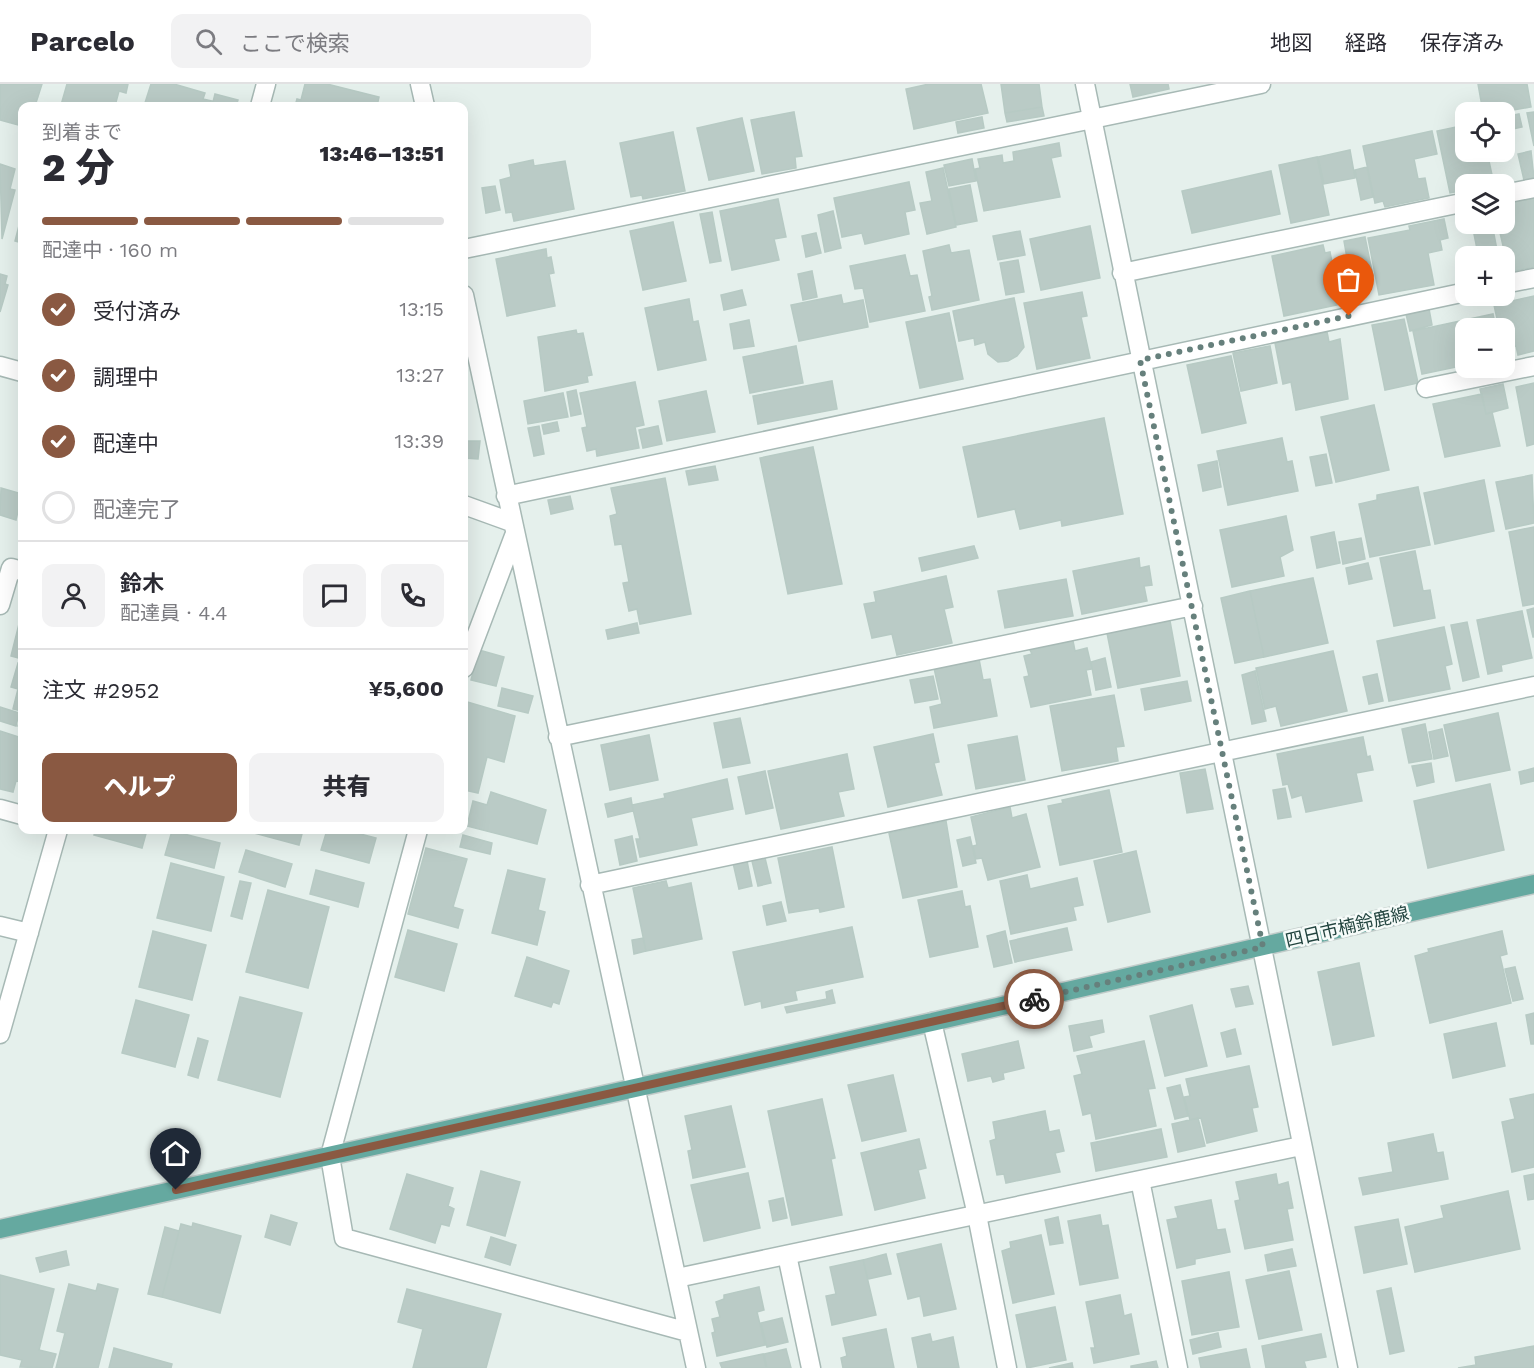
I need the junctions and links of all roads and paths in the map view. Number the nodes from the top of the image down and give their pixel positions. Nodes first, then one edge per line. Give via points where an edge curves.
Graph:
1 (266, 84) edge
2 (420, 84) edge
3 (1085, 84) edge
4 (1262, 84) edge
5 (261, 102) edge
6 (424, 102) edge
7 (1092, 120) junction
8 (1534, 188) edge
9 (1515, 192) edge
10 (1455, 204) edge
11 (468, 248) edge
12 (1122, 273) junction
13 (1534, 278) edge
14 (1515, 282) edge
15 (1455, 294) edge
16 (468, 315) edge
17 (1140, 360) junction
18 (0, 366) edge
19 (1534, 366) edge
20 (18, 371) edge
21 (1426, 388) dead end
22 (506, 496) junction
23 (468, 508) edge
24 (513, 529) junction
25 (18, 570) edge
26 (0, 605) edge
27 (1193, 606) junction
28 (468, 657) edge
29 (1534, 686) edge
30 (558, 738) junction
31 (1224, 752) junction
32 (0, 809) edge
33 (18, 814) edge
34 (57, 834) edge
35 (417, 834) edge
36 (1534, 884) edge
37 (590, 885) junction
38 (0, 926) edge
39 (29, 933) junction
40 (1263, 947) junction
41 (932, 1023) junction
42 (0, 1034) edge
43 (634, 1087) junction
44 (1301, 1146) junction
45 (330, 1156) junction
46 (1140, 1180) junction
47 (977, 1215) junction
48 (0, 1229) edge
49 (787, 1255) junction
50 (677, 1278) junction
51 (688, 1332) junction
52 (696, 1368) edge
53 (812, 1368) edge
54 (1007, 1368) edge
55 (1178, 1368) edge
56 (1348, 1368) edge

1 - 5 street
2 - 6 street
3 - 7 street
4 - 7 street
7 - 11 street
7 - 12 street
8 - 9 street
10 - 12 street
12 - 17 street
13 - 14 street
15 - 17 street
16 - 22 street
17 - 22 street
17 - 27 street
18 - 20 street
19 - 21 street
22 - 24 street
23 - 24 street
24 - 28 street
24 - 30 street
25 - 26 street via 11,568
27 - 30 street
27 - 31 street
29 - 31 street
30 - 37 street
31 - 37 street
31 - 40 street
32 - 33 street
34 - 39 street
35 - 45 street
36 - 40 main road, 四日市楠鈴鹿線
37 - 43 street
38 - 39 street
39 - 42 street
40 - 41 main road, 四日市楠鈴鹿線
40 - 44 street
41 - 43 main road, 四日市楠鈴鹿線
41 - 47 street
43 - 45 main road, 四日市楠鈴鹿線
43 - 50 street
44 - 46 street
44 - 56 street
45 - 48 main road, 四日市楠鈴鹿線
45 - 51 street via 344,1239
46 - 47 street
46 - 55 street
47 - 49 street
47 - 54 street
49 - 50 street
49 - 53 street
50 - 51 street
51 - 52 street

